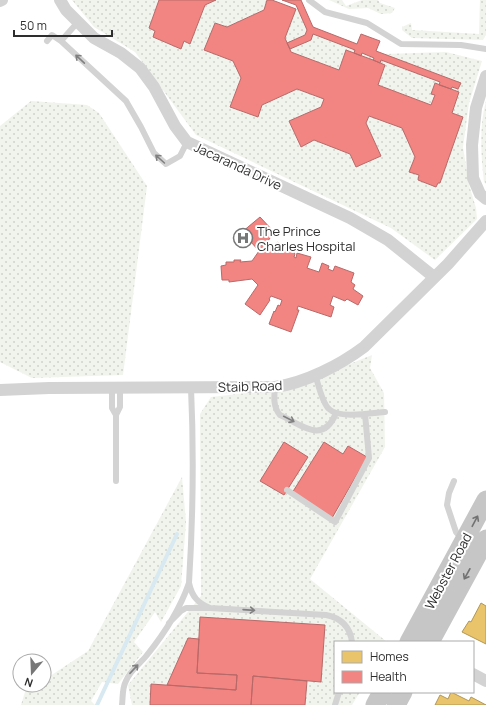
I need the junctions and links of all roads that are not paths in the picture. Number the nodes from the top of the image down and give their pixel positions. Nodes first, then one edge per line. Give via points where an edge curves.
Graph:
1 (60, 0) edge
2 (309, 0) edge
3 (78, 22) junction
4 (47, 41) dead end
5 (61, 41) junction
6 (486, 49) edge
7 (486, 76) edge
8 (187, 142) junction
9 (486, 199) edge
10 (486, 221) edge
11 (434, 277) junction
12 (315, 374) junction
13 (275, 387) junction
14 (116, 388) junction
15 (191, 388) junction
16 (0, 390) edge
17 (385, 412) dead end
18 (336, 413) junction
19 (365, 414) junction
20 (116, 481) dead end
21 (454, 481) dead end
22 (287, 490) dead end
23 (486, 500) edge
24 (474, 545) edge
25 (189, 584) junction
26 (210, 608) junction
27 (169, 623) junction
28 (352, 641) edge
29 (410, 641) edge
30 (430, 641) edge
31 (474, 675) edge
32 (486, 682) edge
33 (338, 693) edge
34 (381, 693) edge
35 (402, 693) edge
36 (122, 705) edge
37 (335, 705) edge
38 (375, 705) edge
39 (396, 705) edge

1 - 3 street, Jacaranda Drive
2 - 6 lane via 325,12 367,23 401,44 462,45
3 - 5 lane
3 - 8 street, Jacaranda Drive via 94,38 121,53 140,68
4 - 5 lane via 52,35
8 -> 5 lane via 180,156 166,164 154,153 126,101
7 - 9 street via 476,108 472,145 473,178 480,194
8 - 11 street, Jacaranda Drive via 350,218 388,240
10 - 11 street, Staib Road
11 - 12 street, Staib Road via 364,347 349,358
12 - 13 street, Staib Road via 290,385
12 - 18 lane via 325,403 329,410
13 - 15 street, Staib Road
13 -> 18 lane via 276,411 309,429 325,429
14 - 15 street, Staib Road
14 - 16 street, Staib Road
14 - 20 lane via 120,407 116,415
15 - 25 lane via 192,526
17 - 19 lane
18 - 19 lane
19 - 22 lane via 369,458 335,522
21 - 24 lane via 448,493 447,505 456,532
24 -> 23 main road, Webster Road
24 - 29 main road, Webster Road
24 -> 30 main road, Webster Road
25 - 26 lane via 196,600
25 - 27 lane
26 - 27 lane via 186,608
26 -> 28 lane via 326,615 345,624
36 -> 27 lane via 123,689 129,675 148,655
31 - 32 street
33 - 37 lane
34 - 38 main road
35 - 39 main road

